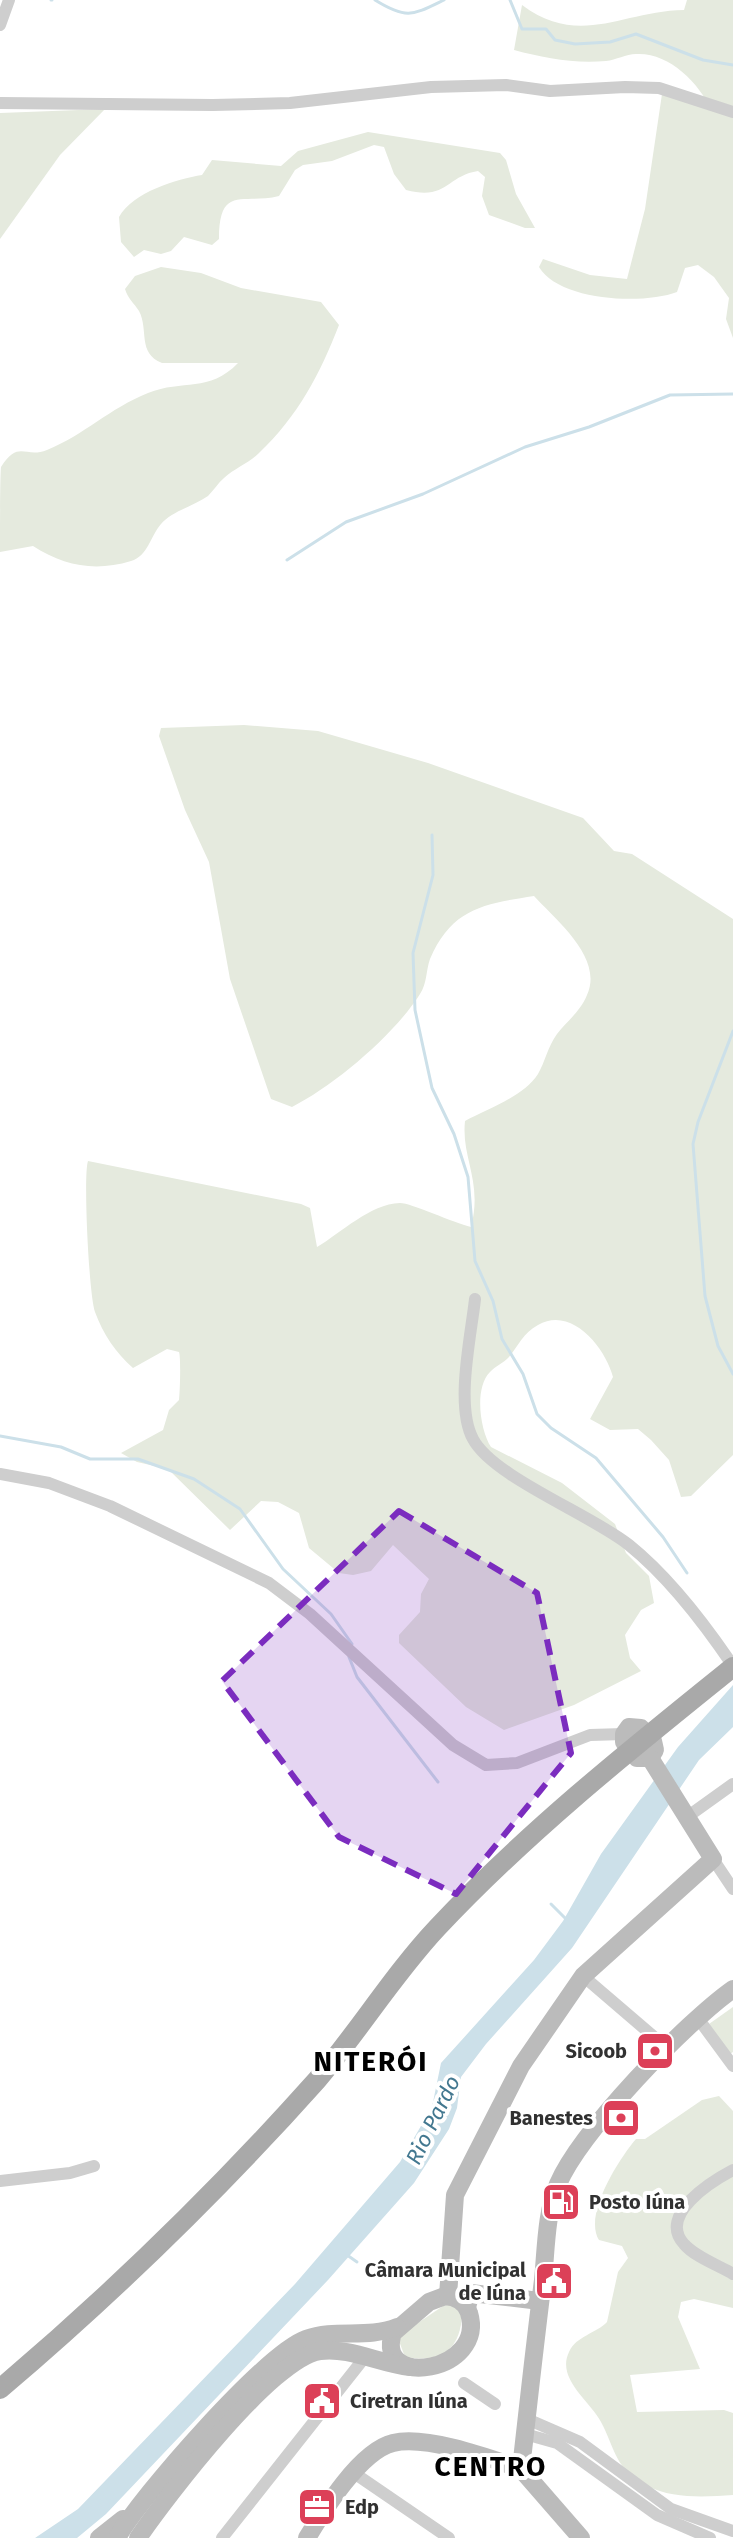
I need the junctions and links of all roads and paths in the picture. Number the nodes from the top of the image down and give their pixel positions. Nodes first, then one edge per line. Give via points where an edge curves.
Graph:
1 (9, 0) edge
2 (0, 25) edge
3 (0, 103) edge
4 (733, 112) edge
5 (475, 1299) dead end
6 (0, 1474) edge
7 (733, 1667) edge
8 (689, 1703) junction
9 (643, 1746) junction
10 (733, 1784) edge
11 (682, 1810) junction
12 (713, 1859) junction
13 (733, 1889) edge
14 (583, 1976) junction
15 (733, 1989) edge
16 (697, 2017) junction
17 (667, 2048) junction
18 (733, 2066) edge
19 (94, 2166) dead end
20 (733, 2170) edge
21 (0, 2181) edge
22 (733, 2274) edge
23 (448, 2296) junction
24 (540, 2301) junction
25 (467, 2307) junction
26 (397, 2327) junction
27 (365, 2357) junction
28 (410, 2367) junction
29 (464, 2383) dead end
30 (0, 2389) edge
31 (495, 2404) dead end
32 (526, 2427) junction
33 (521, 2469) junction
34 (354, 2473) junction
35 (339, 2493) junction
36 (131, 2512) junction
37 (733, 2531) edge
38 (445, 2537) edge
39 (99, 2538) edge
40 (117, 2538) edge
41 (138, 2538) edge
42 (222, 2538) edge
43 (307, 2538) edge
44 (318, 2538) edge
45 (581, 2538) edge
46 (710, 2538) edge

1 - 2 street
3 - 4 street via 290,103 431,87 506,85 550,91 659,88
5 - 7 street via 465,1396 472,1438 507,1470 630,1546 693,1612
6 - 9 street via 49,1483 110,1506 269,1583 453,1745 486,1765 517,1763 590,1735
7 - 8 main road
8 - 9 main road
8 - 9 main road via 664,1732
9 - 11 street
9 - 30 main road via 514,1852 437,1928 320,2076 192,2215
10 - 11 street
11 - 12 street
12 - 13 street
12 - 14 street
14 - 17 street
14 - 23 street via 521,2066 460,2181 451,2227
15 - 16 street
16 - 17 street
16 - 18 street
17 - 24 street via 560,2181
19 - 21 street
20 - 22 street via 695,2196 680,2213 677,2230 687,2248
23 - 25 street
23 - 26 street via 434,2299
24 - 25 street via 471,2293
24 - 32 street
25 - 28 street via 469,2334 456,2355 435,2367
26 - 28 street via 392,2353
26 - 36 street via 371,2335 322,2335 287,2349
27 - 28 street
27 - 41 street via 323,2350 290,2365 219,2437
27 - 42 street
29 - 31 street
32 - 33 street
32 - 37 street via 580,2442 671,2509
32 - 46 street via 557,2443 657,2515
33 - 34 street via 461,2451 402,2442 378,2449
33 - 45 street
34 - 35 street
34 - 38 street
35 - 43 street
35 - 44 street
36 - 39 street
36 - 40 street

